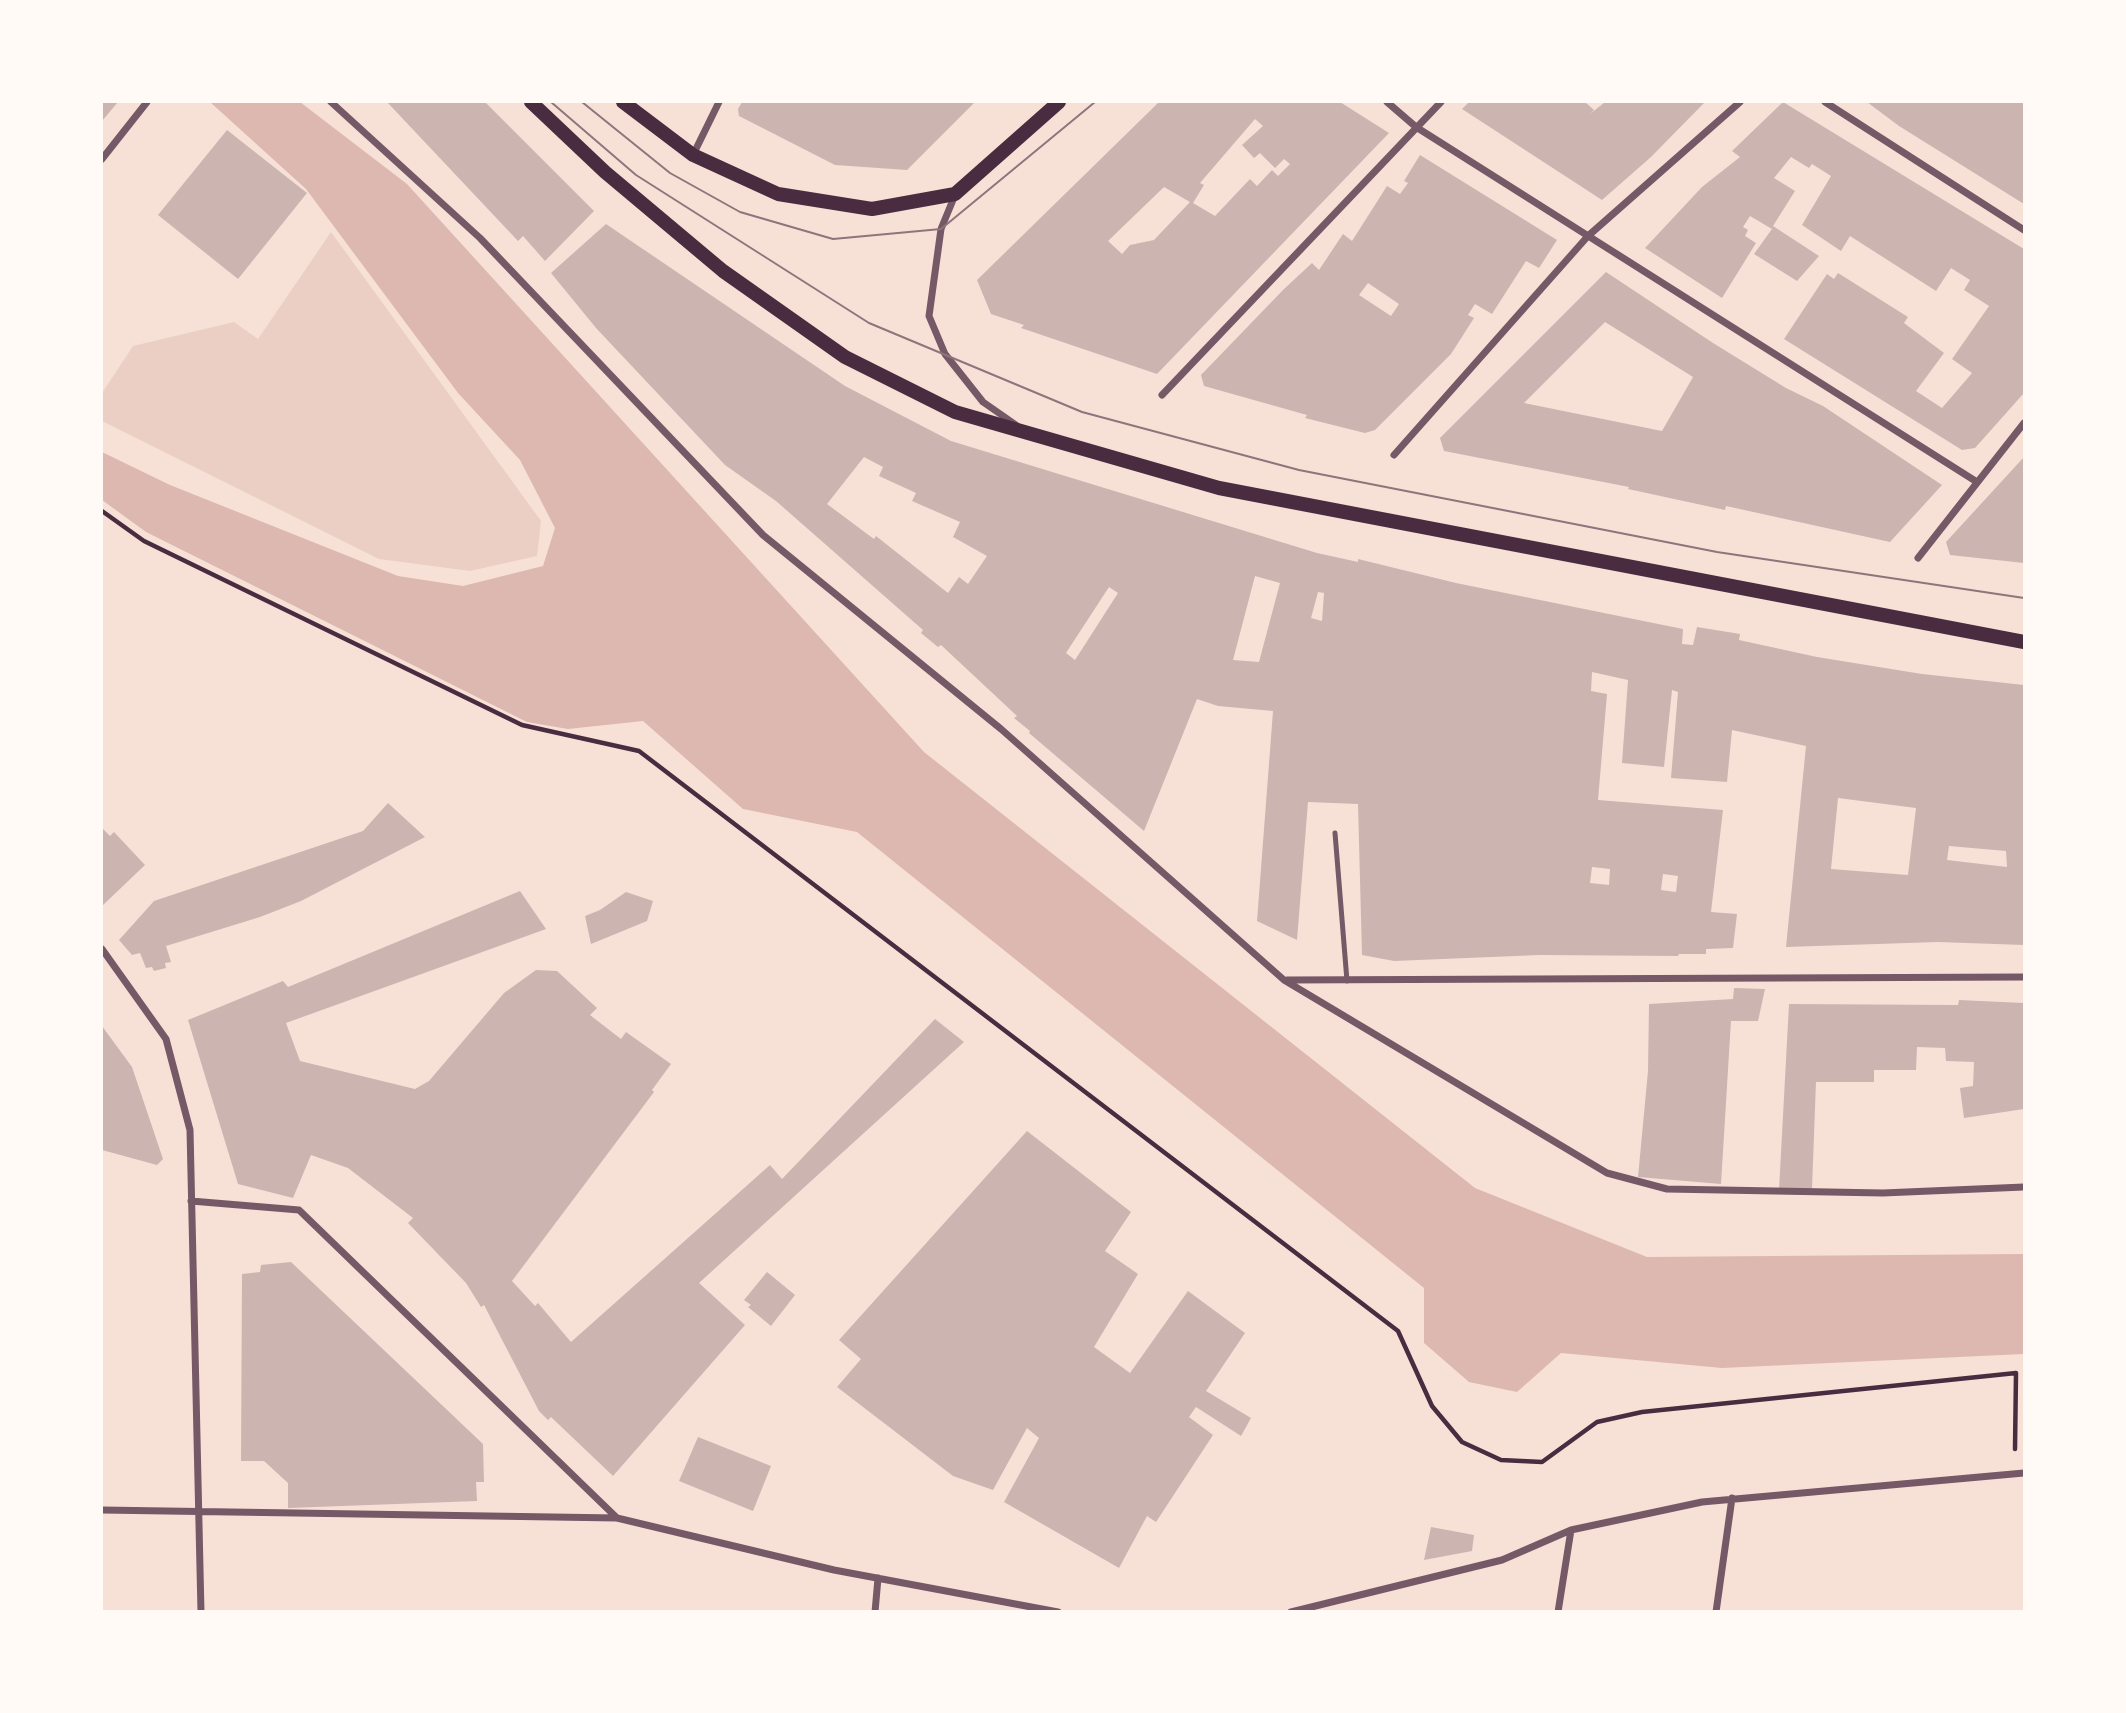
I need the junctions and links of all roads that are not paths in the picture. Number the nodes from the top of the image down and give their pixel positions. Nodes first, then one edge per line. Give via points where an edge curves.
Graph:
1 (148, 102) edge
2 (331, 102) edge
3 (531, 102) edge
4 (623, 102) edge
5 (719, 102) edge
6 (1059, 102) edge
7 (1387, 102) edge
8 (1441, 102) edge
9 (1740, 102) edge
10 (1825, 102) edge
11 (1416, 127) junction
12 (693, 155) junction
13 (102, 159) edge
14 (955, 194) junction
15 (2025, 230) edge
16 (1588, 236) junction
17 (1162, 395) dead end
18 (2025, 423) edge
19 (1027, 433) junction
20 (1394, 455) dead end
21 (1977, 482) junction
22 (1917, 558) dead end
23 (2025, 642) edge
24 (1335, 833) dead end
25 (102, 949) edge
26 (2025, 977) edge
27 (1284, 980) junction
28 (1347, 981) junction
29 (2025, 1187) edge
30 (191, 1201) junction
31 (2025, 1473) edge
32 (1731, 1498) junction
33 (102, 1510) edge
34 (197, 1513) junction
35 (617, 1518) junction
36 (1571, 1530) junction
37 (878, 1578) junction
38 (201, 1612) edge
39 (875, 1612) edge
40 (1058, 1612) edge
41 (1291, 1612) edge
42 (1558, 1612) edge
43 (1716, 1612) edge

1 - 13 street
2 - 27 street via 480,238 764,535 1001,729
3 - 19 main road via 605,172 723,271 845,357 956,412
4 - 12 main road
5 - 12 street
6 - 14 main road
7 - 11 street
8 - 11 street
9 - 16 street
10 - 15 street
11 - 16 street
11 - 17 street
12 - 14 main road via 778,194 873,209
14 - 19 street via 941,229 929,316 945,354 983,402
16 - 20 street
16 - 21 street
18 - 21 street
19 - 23 main road via 1219,488
21 - 22 street
24 - 28 lane
25 - 30 street via 166,1040 190,1130
26 - 28 street
27 - 28 street
27 - 29 street via 1607,1173 1667,1189 1882,1193
30 - 34 street
30 - 35 street via 299,1210
31 - 32 street
32 - 36 street
32 - 43 street
33 - 34 street
34 - 35 street
34 - 38 street
35 - 37 street
36 - 41 street via 1502,1560
36 - 42 street
37 - 39 street
37 - 40 street

